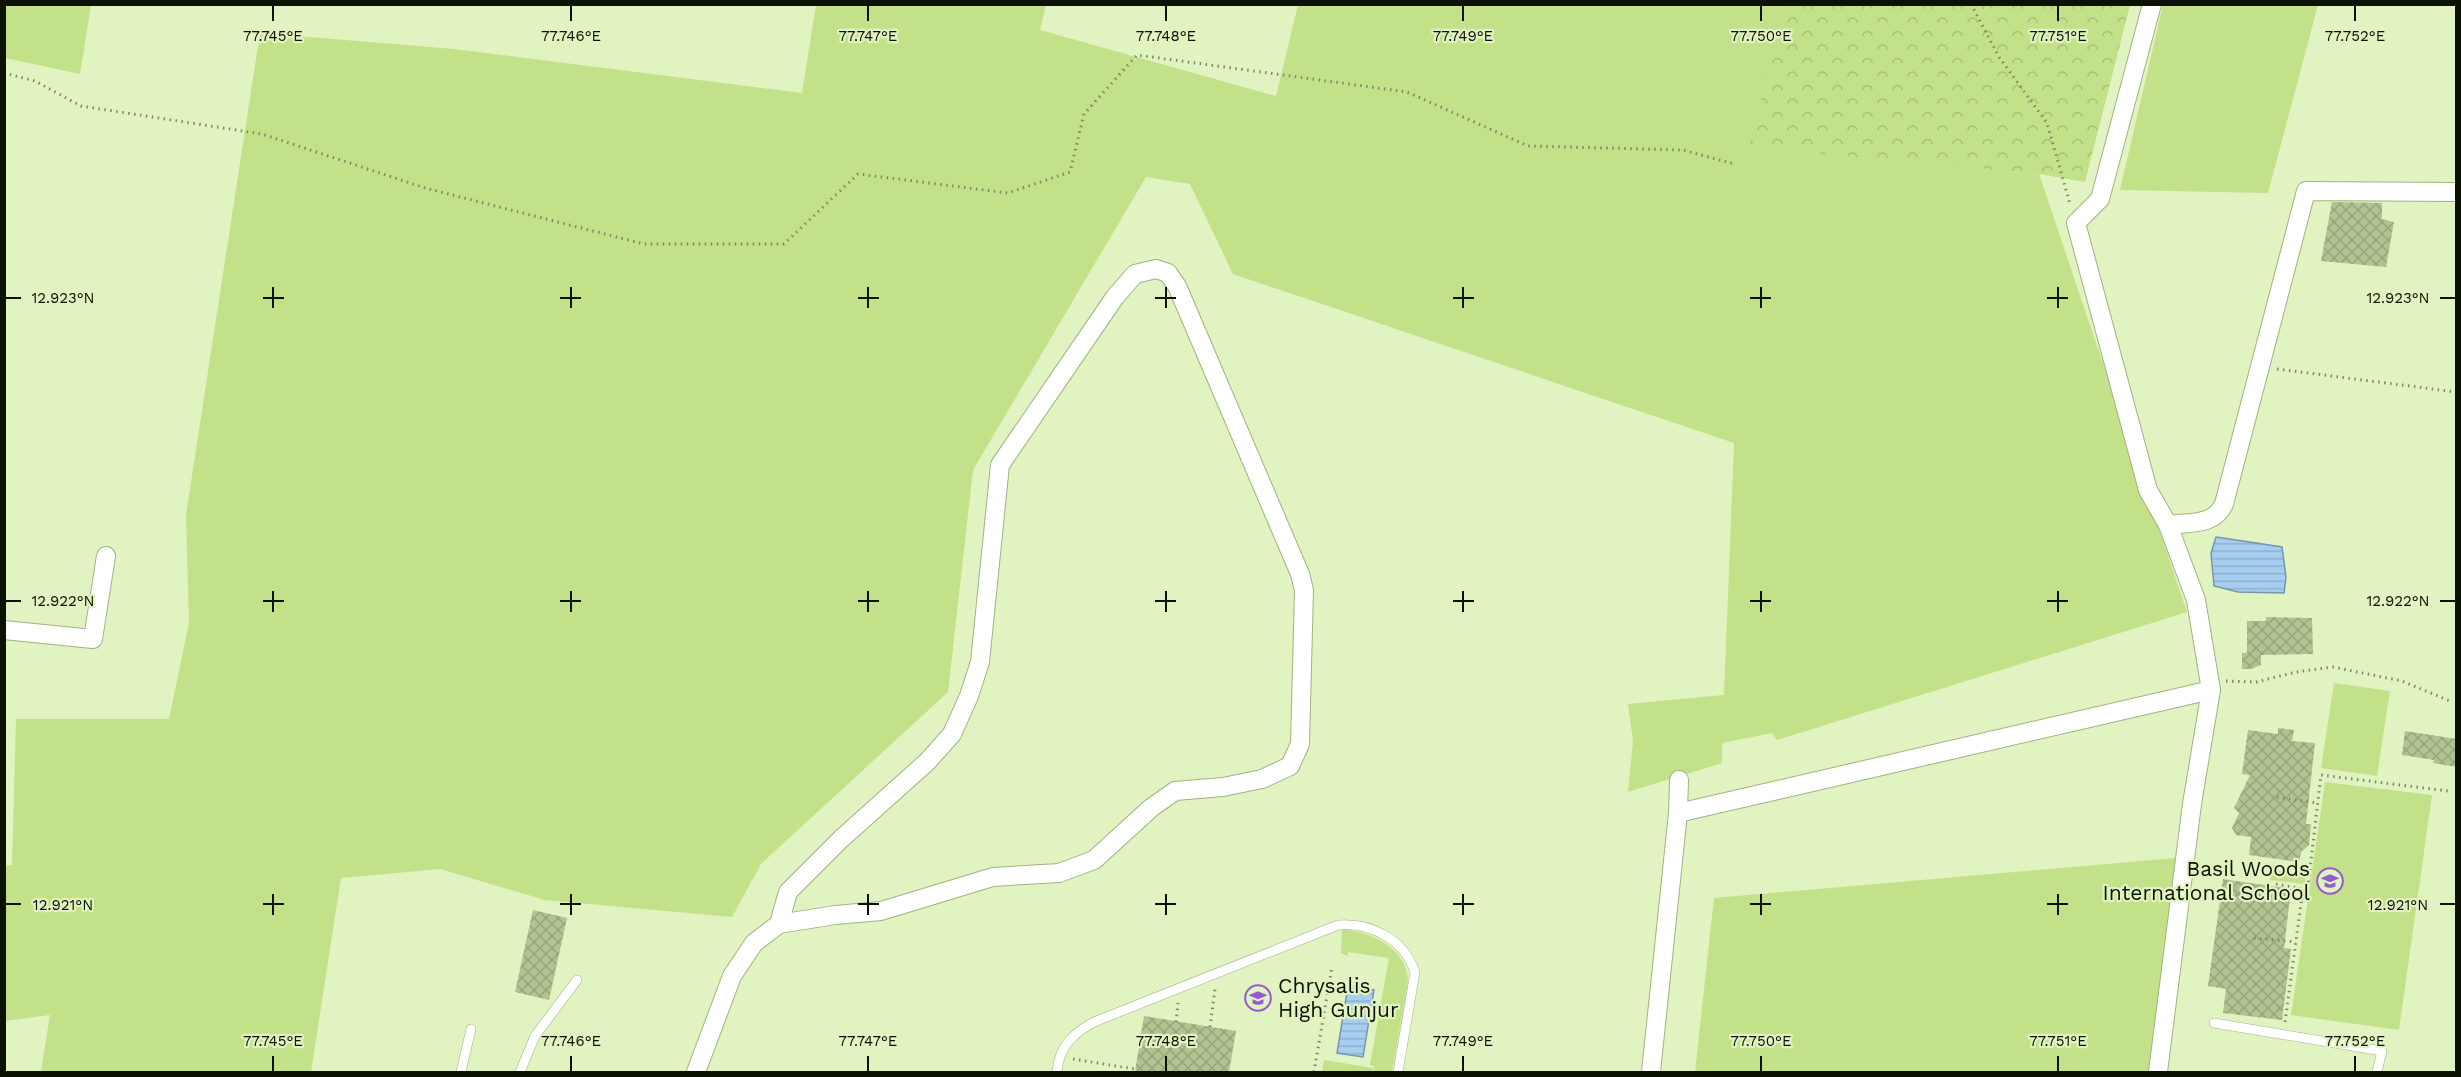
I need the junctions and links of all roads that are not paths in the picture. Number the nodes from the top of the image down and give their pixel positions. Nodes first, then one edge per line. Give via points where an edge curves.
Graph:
1 (2152, 4) edge
2 (2457, 192) edge
3 (2168, 525) junction
4 (106, 556) dead end
5 (4, 630) edge
6 (2210, 685) junction
7 (1679, 780) dead end
8 (1678, 813) junction
9 (779, 924) junction
10 (578, 980) dead end
11 (2214, 1023) dead end
12 (471, 1029) dead end
13 (461, 1072) edge
14 (520, 1072) edge
15 (696, 1072) edge
16 (1058, 1072) edge
17 (1398, 1072) edge
18 (1651, 1072) edge
19 (2158, 1072) edge
20 (2377, 1072) edge

1 - 3 street via 2100,199 2076,223 2148,490
2 - 3 street via 2306,191 2224,504 2212,519
3 - 6 street via 2196,600
4 - 5 street via 93,639
6 - 8 street
6 - 19 street
7 - 8 street
8 - 18 street
9 - 9 street via 881,911 993,877 1059,873 1094,860 1175,791 1262,779 1290,766 1300,744 1304,590 1178,286 1168,273 1156,269 1135,274 1115,297 1000,465 980,662 952,734 788,892
9 - 15 street via 754,943 732,976
10 - 14 lane via 535,1036
11 - 20 lane via 2382,1051
12 - 13 lane
16 - 17 lane via 1059,1057 1072,1035 1088,1025 1338,925 1354,924 1386,936 1411,962 1414,972

